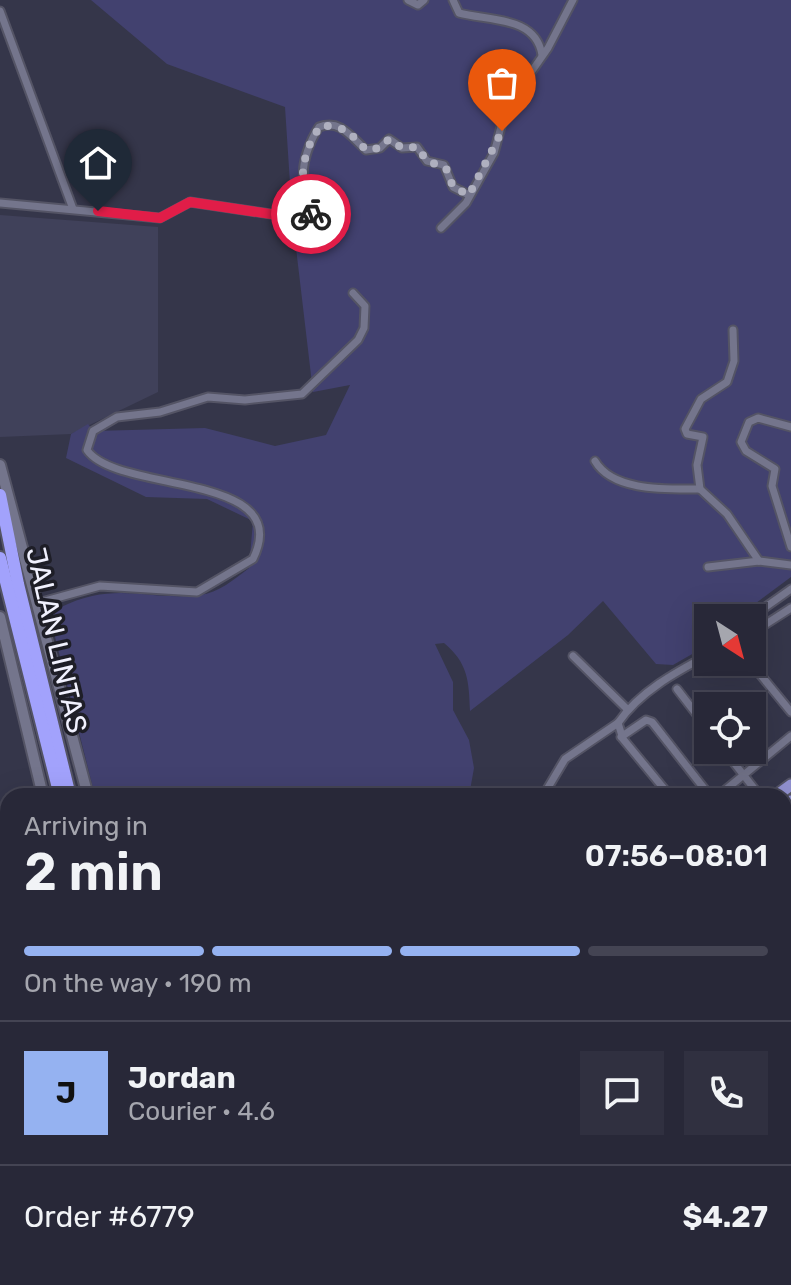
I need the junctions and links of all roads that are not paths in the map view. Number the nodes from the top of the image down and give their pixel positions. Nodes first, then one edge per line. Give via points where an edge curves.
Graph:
1 (408, 0) edge
2 (424, 0) edge
3 (453, 0) edge
4 (573, 0) edge
5 (0, 11) edge
6 (542, 55) junction
7 (469, 195) junction
8 (0, 203) edge
9 (73, 209) junction
10 (441, 228) dead end
11 (353, 293) dead end
12 (733, 330) dead end
13 (791, 427) edge
14 (595, 461) dead end
15 (0, 465) edge
16 (700, 489) junction
17 (0, 495) edge
18 (791, 547) edge
19 (0, 558) edge
20 (759, 561) junction
21 (791, 565) edge
22 (708, 567) dead end
23 (791, 589) edge
24 (38, 603) junction
25 (766, 607) edge
26 (791, 608) edge
27 (0, 617) edge
28 (766, 624) edge
29 (573, 656) dead end
30 (694, 663) edge
31 (761, 676) edge
32 (677, 689) dead end
33 (627, 709) junction
34 (694, 711) edge
35 (791, 712) edge
36 (618, 723) junction
37 (791, 736) edge
38 (621, 737) junction
39 (735, 764) edge
40 (744, 775) junction
41 (41, 788) edge
42 (62, 788) edge
43 (63, 788) edge
44 (86, 788) edge
45 (548, 788) edge
46 (663, 788) edge
47 (704, 788) edge
48 (728, 788) edge
49 (754, 788) edge

1 - 2 street via 418,5
3 - 6 street via 459,13 523,28 536,38
4 - 6 street
5 - 9 street
6 - 7 street via 506,108 494,153
7 - 9 street via 453,187 446,168 427,161 417,147 402,148 389,139 380,148 366,150 347,130 330,124 319,127 307,155 304,179 313,205 304,219 190,202 160,218
7 - 10 street
8 - 9 street
11 - 24 street via 365,306 364,328 302,394 194,400 160,412 117,417 89,437 87,450 100,462 143,478 183,483 248,507 256,522 253,559 197,592 100,586
12 - 16 street via 734,361 727,382 704,396 685,429 703,437 697,465
13 - 18 street via 758,418 749,422 741,442 775,469 772,486
14 - 16 street via 612,479 664,489
15 - 24 street
16 - 20 street via 727,514
17 - 43 highway, JALAN LINTAS
19 - 42 highway, JALAN LINTAS
20 - 21 street
20 - 22 street
23 - 25 street
24 - 44 street
26 - 28 street
27 - 41 street
29 - 33 street
30 - 33 street
31 - 35 street
32 - 34 street
33 - 36 street
36 - 38 street
36 - 45 street via 565,759
37 - 40 street
38 - 46 street
38 - 47 street via 646,720 652,722
39 - 40 street
40 - 48 street
40 - 49 street

